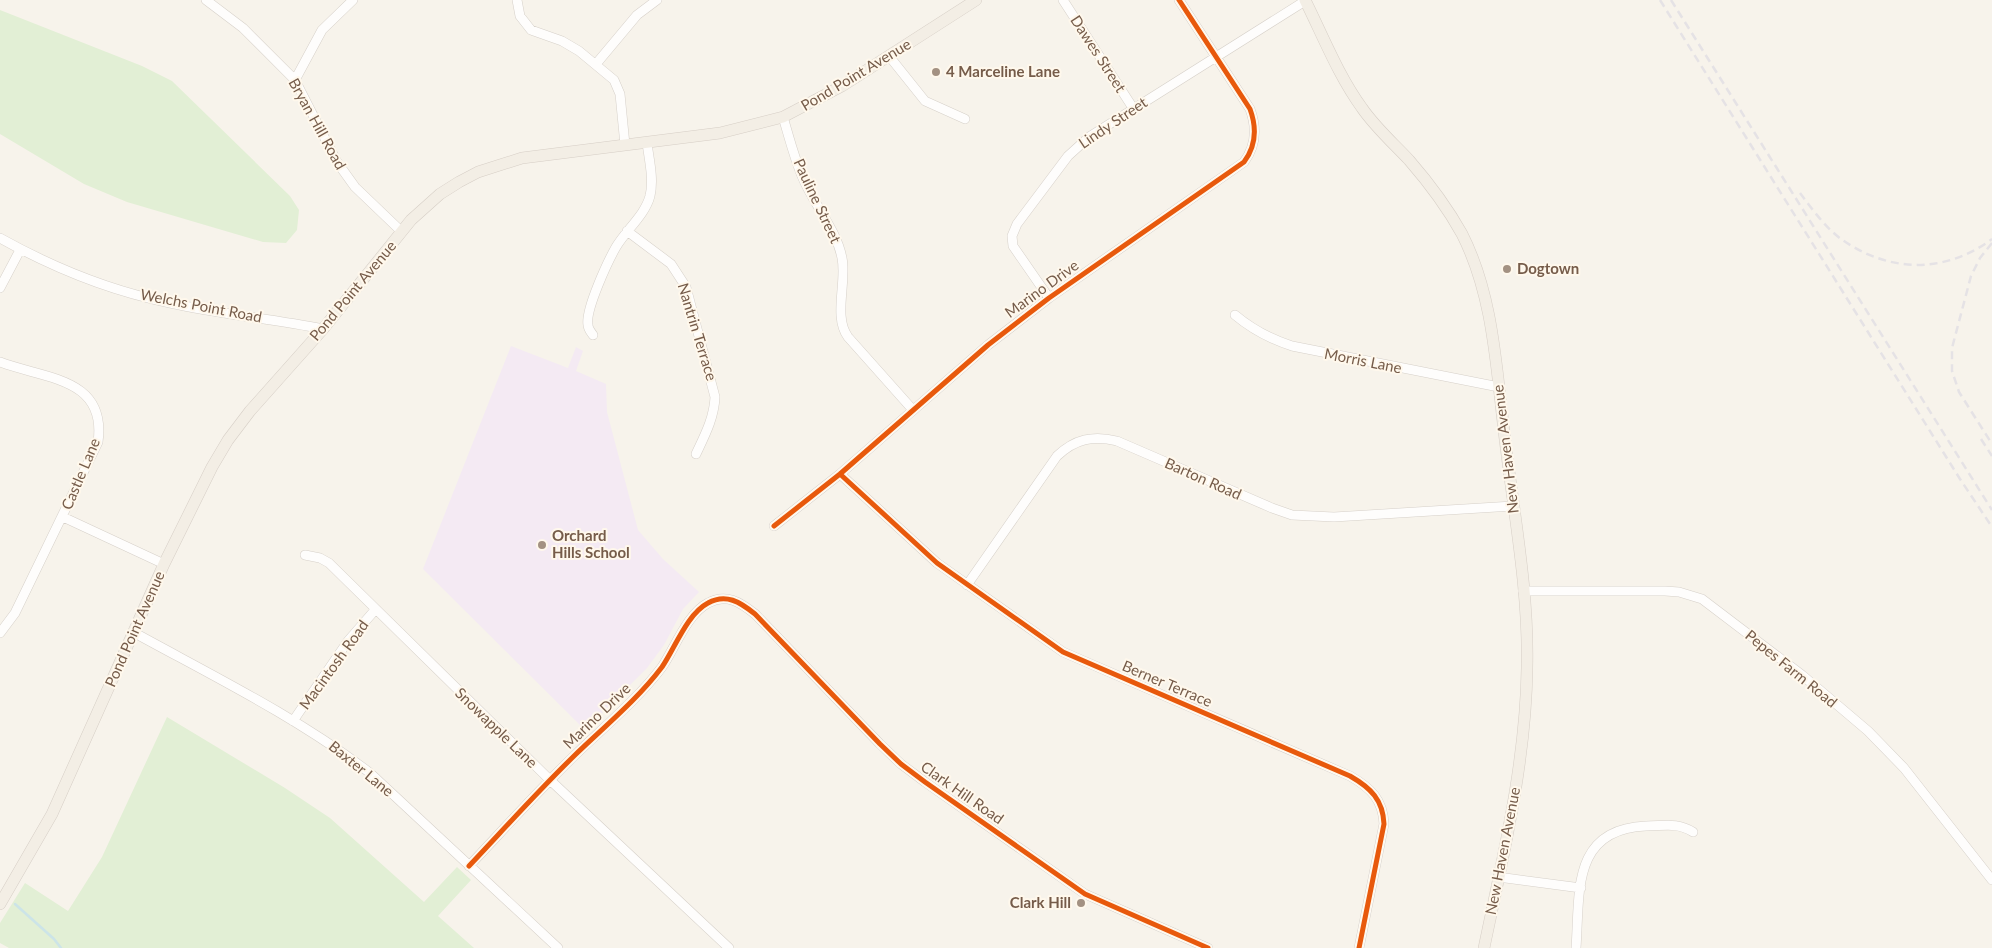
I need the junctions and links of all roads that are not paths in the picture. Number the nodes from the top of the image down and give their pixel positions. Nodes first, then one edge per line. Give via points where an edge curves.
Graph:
1 (206, 0) edge
2 (353, 0) edge
3 (517, 0) edge
4 (657, 0) edge
5 (976, 0) edge
6 (1063, 0) edge
7 (1179, 0) edge
8 (1305, 0) edge
9 (889, 56) junction
10 (1216, 58) junction
11 (596, 64) junction
12 (295, 80) junction
13 (1133, 108) junction
14 (783, 117) junction
15 (965, 118) dead end
16 (647, 143) junction
17 (625, 145) junction
18 (627, 231) junction
19 (402, 232) junction
20 (0, 238) edge
21 (20, 250) junction
22 (0, 288) edge
23 (1049, 298) junction
24 (1235, 315) dead end
25 (323, 329) junction
26 (593, 335) dead end
27 (0, 362) edge
28 (1499, 387) junction
29 (912, 410) junction
30 (696, 454) dead end
31 (840, 474) junction
32 (1513, 506) junction
33 (63, 517) junction
34 (774, 526) dead end
35 (305, 555) dead end
36 (164, 564) junction
37 (967, 584) junction
38 (1523, 591) junction
39 (741, 602) joint
40 (375, 610) junction
41 (133, 632) junction
42 (0, 633) edge
43 (293, 721) junction
44 (550, 780) junction
45 (1693, 832) dead end
46 (470, 866) junction
47 (1498, 877) junction
48 (1992, 880) edge
49 (1581, 888) junction
50 (0, 904) edge
51 (558, 948) edge
52 (729, 948) edge
53 (1208, 948) edge
54 (1358, 948) edge
55 (1484, 948) edge
56 (1576, 948) edge

1 - 12 street, Bryan Hill Road via 243,28
2 - 12 street via 322,30
3 - 11 street via 520,16 531,30 562,41
4 - 11 street via 637,15
5 - 9 main road, Pond Point Avenue
6 - 13 street, Dawes Street
7 - 10 street, Marino Drive
8 - 10 street, Lindy Street
8 - 28 main road, New Haven Avenue via 1361,107 1428,183 1462,235 1484,294
9 - 14 main road, Pond Point Avenue via 822,98
9 - 15 street via 926,101
10 - 13 street, Lindy Street
10 - 23 street, Marino Drive via 1246,101 1253,118 1255,136 1248,157 1234,171
11 - 17 street via 619,89
12 - 19 street, Bryan Hill Road via 337,162 355,187
13 - 23 street, Lindy Street via 1075,148 1012,232 1016,250
14 - 16 main road, Pond Point Avenue via 720,133
14 - 29 street, Pauline Street via 802,176 842,258 843,330
16 - 17 main road, Pond Point Avenue
16 - 18 street via 650,197
17 - 19 main road, Pond Point Avenue via 522,158 478,172 440,194
18 - 26 street via 616,247 594,297 587,321
18 - 30 street, Nantrin Terrace via 671,264 686,287 715,397 709,428
19 - 25 main road, Pond Point Avenue
20 - 21 street, Welchs Point Road
21 - 22 street
21 - 25 street, Welchs Point Road via 105,285 155,300
23 - 29 street, Marino Drive via 988,344
24 - 28 street, Morris Lane via 1272,340 1292,346
25 - 36 main road, Pond Point Avenue via 228,440
27 - 33 street, Castle Lane via 78,388 96,411 98,442
28 - 32 main road, New Haven Avenue
29 - 31 street, Marino Drive
31 - 34 street, Marino Drive
31 - 37 street, Berner Terrace via 937,563
32 - 37 street, Barton Road via 1334,517 1292,515 1117,441 1094,437 1074,443 1057,456
32 - 38 main road, New Haven Avenue
33 - 36 street
33 - 42 street, Castle Lane via 15,613
35 - 40 street, Snowapple Lane via 329,563
36 - 41 main road, Pond Point Avenue
37 - 54 street, Berner Terrace via 1063,652 1350,776 1368,787 1381,804 1384,824
38 - 47 main road, New Haven Avenue via 1527,629 1526,695 1516,785
38 - 48 street, Pepes Farm Road via 1666,591 1702,599 1802,675 1881,743
39 - 44 street, Marino Drive via 714,599 698,610 655,674
39 - 53 street, Clark Hill Road via 880,744 925,782 1084,894
40 - 43 street, Macintosh Road via 348,641
40 - 44 street, Snowapple Lane
41 - 43 street, Baxter Lane
41 - 50 main road, Pond Point Avenue via 52,814
43 - 46 street, Baxter Lane via 370,773
44 - 46 street, Marino Drive
44 - 52 street, Snowapple Lane
45 - 49 street via 1682,825 1639,827 1608,836 1586,860
46 - 51 street, Baxter Lane
47 - 49 street
47 - 55 main road, New Haven Avenue
49 - 56 street

